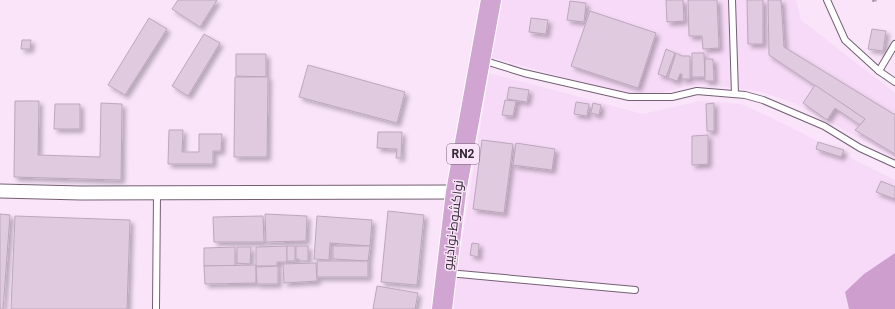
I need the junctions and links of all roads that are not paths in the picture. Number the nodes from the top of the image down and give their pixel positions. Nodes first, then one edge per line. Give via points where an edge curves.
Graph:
1 (491, 0) edge
2 (732, 0) edge
3 (827, 0) edge
4 (895, 44) edge
5 (480, 59) junction
6 (879, 71) junction
7 (895, 82) edge
8 (736, 94) junction
9 (895, 164) edge
10 (0, 190) edge
11 (456, 192) junction
12 (157, 193) junction
13 (447, 272) junction
14 (635, 290) dead end
15 (156, 309) edge
16 (442, 309) edge

1 - 5 main road, نواكشوط-نواذيبو / RN2
2 - 8 lane
3 - 6 lane via 845,40
4 - 6 lane
5 - 8 lane via 524,73 629,98 672,97 697,92
5 - 11 main road, نواكشوط-نواذيبو / RN2
6 - 7 lane
8 - 9 lane via 763,100 824,126 860,148
10 - 12 street
11 - 12 street
11 - 13 main road, نواكشوط-نواذيبو / RN2
12 - 15 lane
13 - 14 lane
13 - 16 main road, نواكشوط-نواذيبو / RN2

